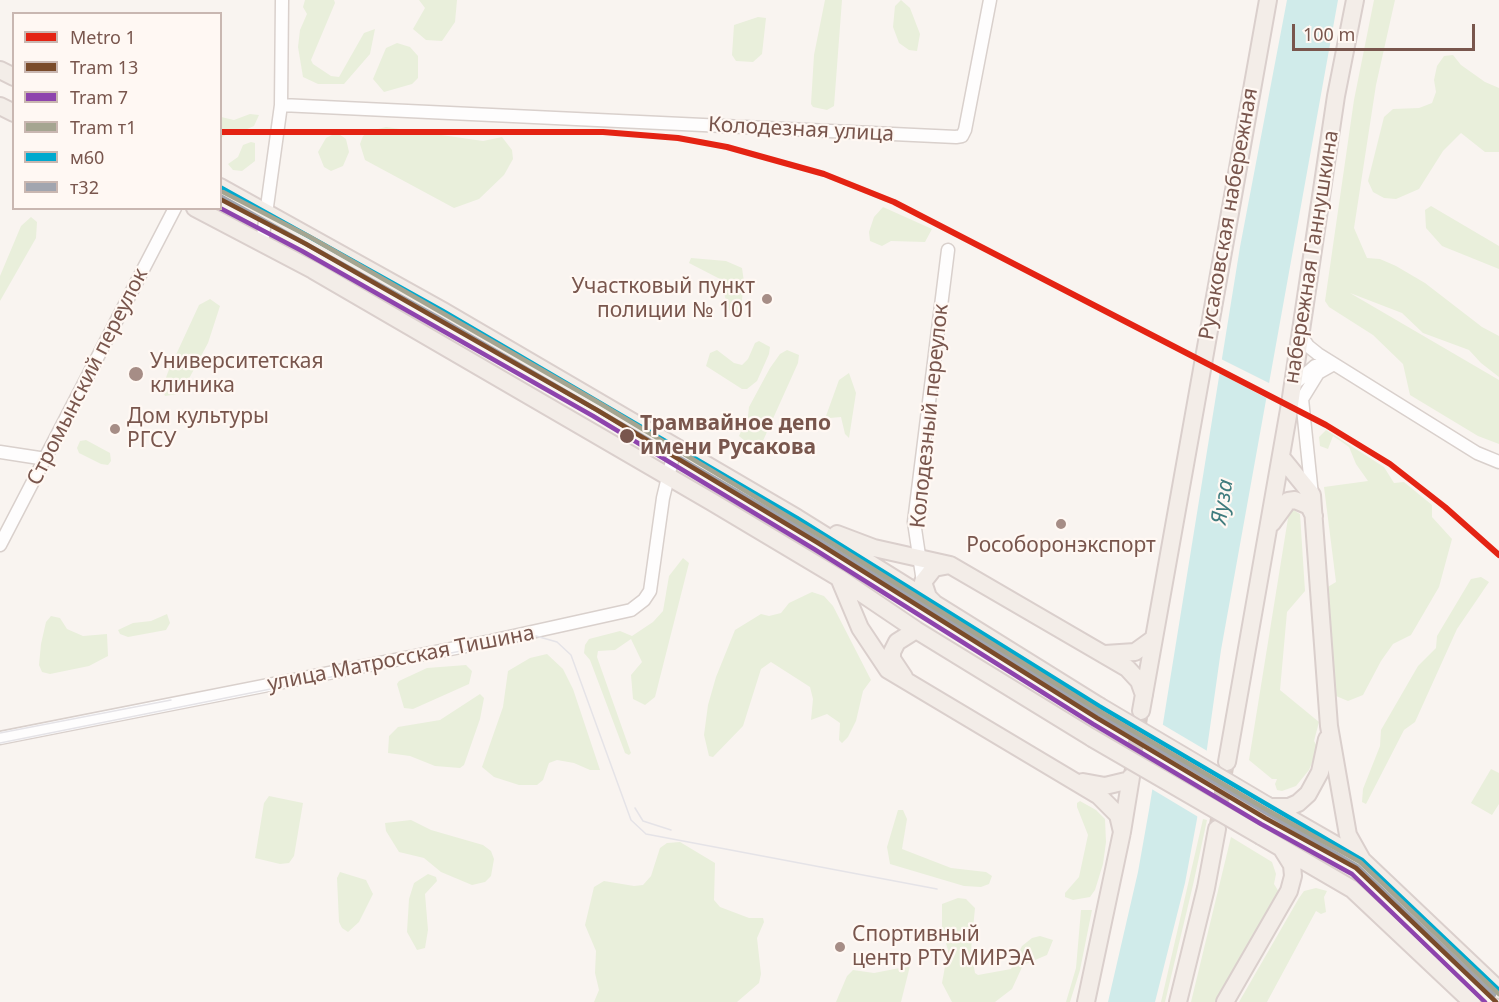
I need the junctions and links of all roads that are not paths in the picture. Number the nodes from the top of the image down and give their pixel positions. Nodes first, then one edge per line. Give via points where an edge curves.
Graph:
1 (282, 0) edge
2 (990, 0) edge
3 (1268, 0) edge
4 (1355, 0) edge
5 (281, 105) junction
6 (222, 188) edge
7 (174, 210) edge
8 (199, 210) edge
9 (266, 212) junction
10 (262, 243) junction
11 (948, 250) dead end
12 (1300, 334) junction
13 (1334, 364) junction
14 (1293, 385) junction
15 (675, 448) junction
16 (0, 452) edge
17 (1281, 457) junction
18 (46, 459) junction
19 (1499, 462) edge
20 (667, 477) junction
21 (1312, 495) junction
22 (797, 518) junction
23 (1316, 519) junction
24 (1268, 528) junction
25 (0, 545) edge
26 (919, 558) junction
27 (950, 565) junction
28 (839, 578) junction
29 (923, 582) junction
30 (937, 605) junction
31 (916, 630) junction
32 (1153, 639) junction
33 (1104, 654) junction
34 (907, 682) junction
35 (1329, 726) junction
36 (0, 738) edge
37 (1227, 762) tunnel mouth
38 (1076, 781) junction
39 (1268, 806) junction
40 (1217, 829) tunnel mouth
41 (1122, 832) junction
42 (1279, 846) junction
43 (1362, 860) junction
44 (1333, 877) junction
45 (1289, 891) junction
46 (1499, 990) edge
47 (1086, 1002) edge
48 (1178, 1002) edge
49 (1226, 1002) edge
50 (1472, 1002) edge

1 - 5 street
2 - 5 street, Колодезная улица via 962,136
3 - 32 main road, Русаковская набережная
4 - 12 main road, набережная Ганнушкина via 1336,96
5 - 9 street
6 - 9 main road
7 - 18 street, Стромынский переулок
8 - 10 main road
9 - 10 street
9 - 15 main road
10 - 20 main road
11 - 26 street, Колодезный переулок via 914,522
12 - 13 street via 1308,346
12 - 14 main road, набережная Ганнушкина
13 - 14 street via 1315,366
13 - 19 street via 1477,453
13 - 21 street via 1318,373 1302,399
14 - 17 main road, набережная Ганнушкина
15 - 20 street, улица Матросская Тишина
15 - 22 main road
16 - 18 street
17 - 21 main road
17 - 24 main road, набережная Ганнушкина
18 - 25 street, Стромынский переулок
20 - 28 main road
20 - 36 street, улица Матросская Тишина via 650,591 631,610
21 - 23 main road
22 - 26 main road via 874,548
22 - 30 main road
23 - 24 main road via 1309,506 1288,501
23 - 35 main road
24 - 37 main road, набережная Ганнушкина
26 - 27 main road
26 - 29 street, Колодезный переулок
27 - 29 main road via 934,568
27 - 33 main road
28 - 31 main road
28 - 34 main road via 860,628 876,654 888,670
29 - 30 main road via 928,597
30 - 39 main road, bridge
31 - 34 main road via 897,642 892,652 892,659
31 - 42 main road, bridge
32 - 33 main road via 1135,652
32 - 33 main road, Русаковская набережная via 1142,703 1139,681
34 - 38 main road
35 - 39 main road via 1320,772 1308,794 1289,807
35 - 43 main road via 1348,835
38 - 41 main road via 1107,802 1118,816
38 - 41 main road via 1105,786 1130,778
39 - 43 main road
40 - 48 main road
41 - 47 main road
42 - 44 main road
42 - 45 main road via 1292,865
43 - 46 main road
44 - 45 main road via 1308,877
44 - 50 main road via 1365,900
45 - 49 main road

